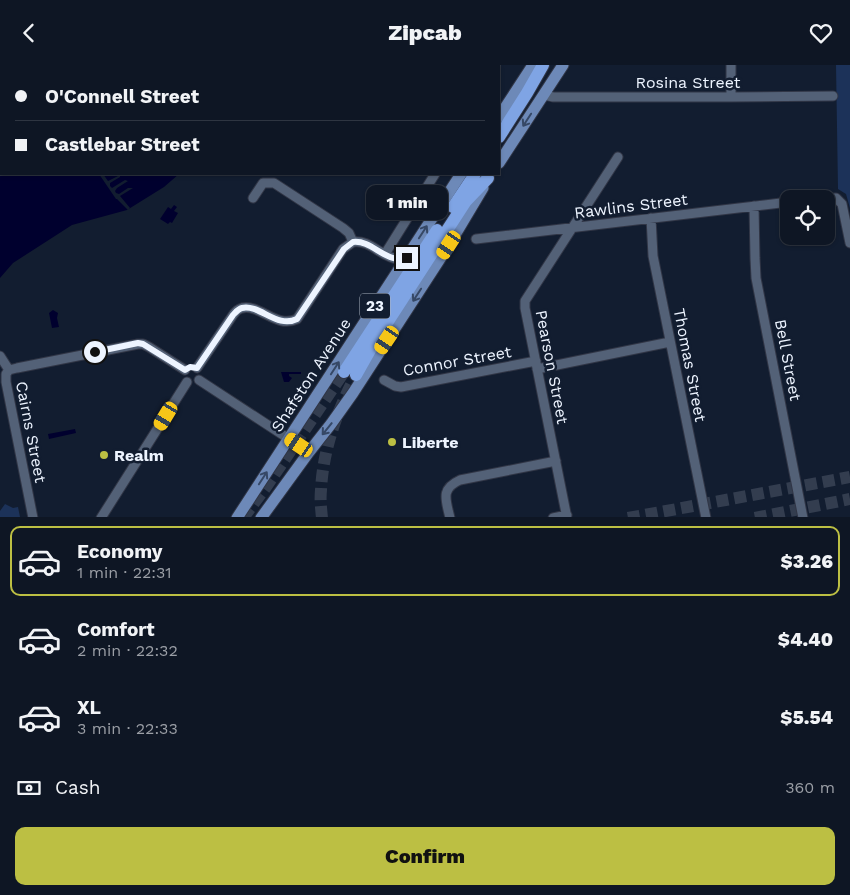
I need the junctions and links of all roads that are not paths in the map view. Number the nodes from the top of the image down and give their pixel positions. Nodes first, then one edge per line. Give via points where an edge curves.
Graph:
1 (533, 65) edge
2 (543, 65) edge
3 (563, 65) edge
4 (731, 65) edge
5 (544, 95) junction
6 (834, 95) dead end
7 (732, 97) junction
8 (500, 115) edge
9 (500, 135) edge
10 (618, 157) dead end
11 (500, 161) edge
12 (433, 175) edge
13 (460, 175) edge
14 (474, 175) edge
15 (490, 176) edge
16 (253, 198) dead end
17 (835, 198) edge
18 (780, 203) edge
19 (754, 206) junction
20 (651, 218) junction
21 (572, 228) junction
22 (476, 239) dead end
23 (353, 242) junction
24 (850, 243) edge
25 (385, 254) junction
26 (407, 258) junction
27 (670, 343) junction
28 (0, 355) edge
29 (536, 365) junction
30 (197, 368) junction
31 (9, 370) junction
32 (185, 370) junction
33 (199, 380) junction
34 (384, 380) dead end
35 (187, 382) junction
36 (289, 438) junction
37 (309, 452) junction
38 (556, 461) junction
39 (567, 516) edge
40 (32, 517) edge
41 (101, 517) edge
42 (237, 517) edge
43 (261, 517) edge
44 (450, 517) edge
45 (553, 517) edge
46 (706, 517) edge
47 (803, 517) edge

1 - 8 main road
2 - 9 highway
3 - 5 main road
4 - 7 street
5 - 7 street, Rosina Street
5 -> 11 main road
6 - 7 street, Rosina Street
10 - 21 street, Pearson Street
12 - 25 street
26 -> 13 main road, Shafston Avenue / 23
14 - 15 highway via 350,374 374,343 466,201
15 -> 37 main road, 23 via 368,369
16 - 23 street via 263,183 274,183 343,228
17 - 24 street via 842,204
18 - 19 street, Rawlins Street
19 - 20 street, Rawlins Street
19 - 47 street, Bell Street via 756,279
20 - 21 street, Rawlins Street
20 - 27 street, Thomas Street via 653,256
21 - 22 street, Rawlins Street
21 - 29 street, Pearson Street via 525,301
23 - 25 street via 363,242
23 - 30 street via 344,249 297,319 284,322 253,309 241,309 233,315
25 - 26 street via 397,259
36 -> 26 main road, Shafston Avenue / 23
27 - 29 street, Connor Street
27 - 46 street, Thomas Street
28 - 31 street, Cairns Street
29 - 34 street, Connor Street via 401,387
29 - 38 street, Pearson Street
30 - 32 street
30 - 33 street
31 - 32 street via 138,343
31 - 40 street, Cairns Street via 6,382
32 - 35 street
33 - 35 street
33 - 36 street
35 - 41 street
36 - 37 street
42 -> 36 main road, Shafston Avenue / 23
37 - 43 main road, 23
38 - 39 street, Pearson Street
38 - 44 street via 453,483 446,493
39 - 45 street

